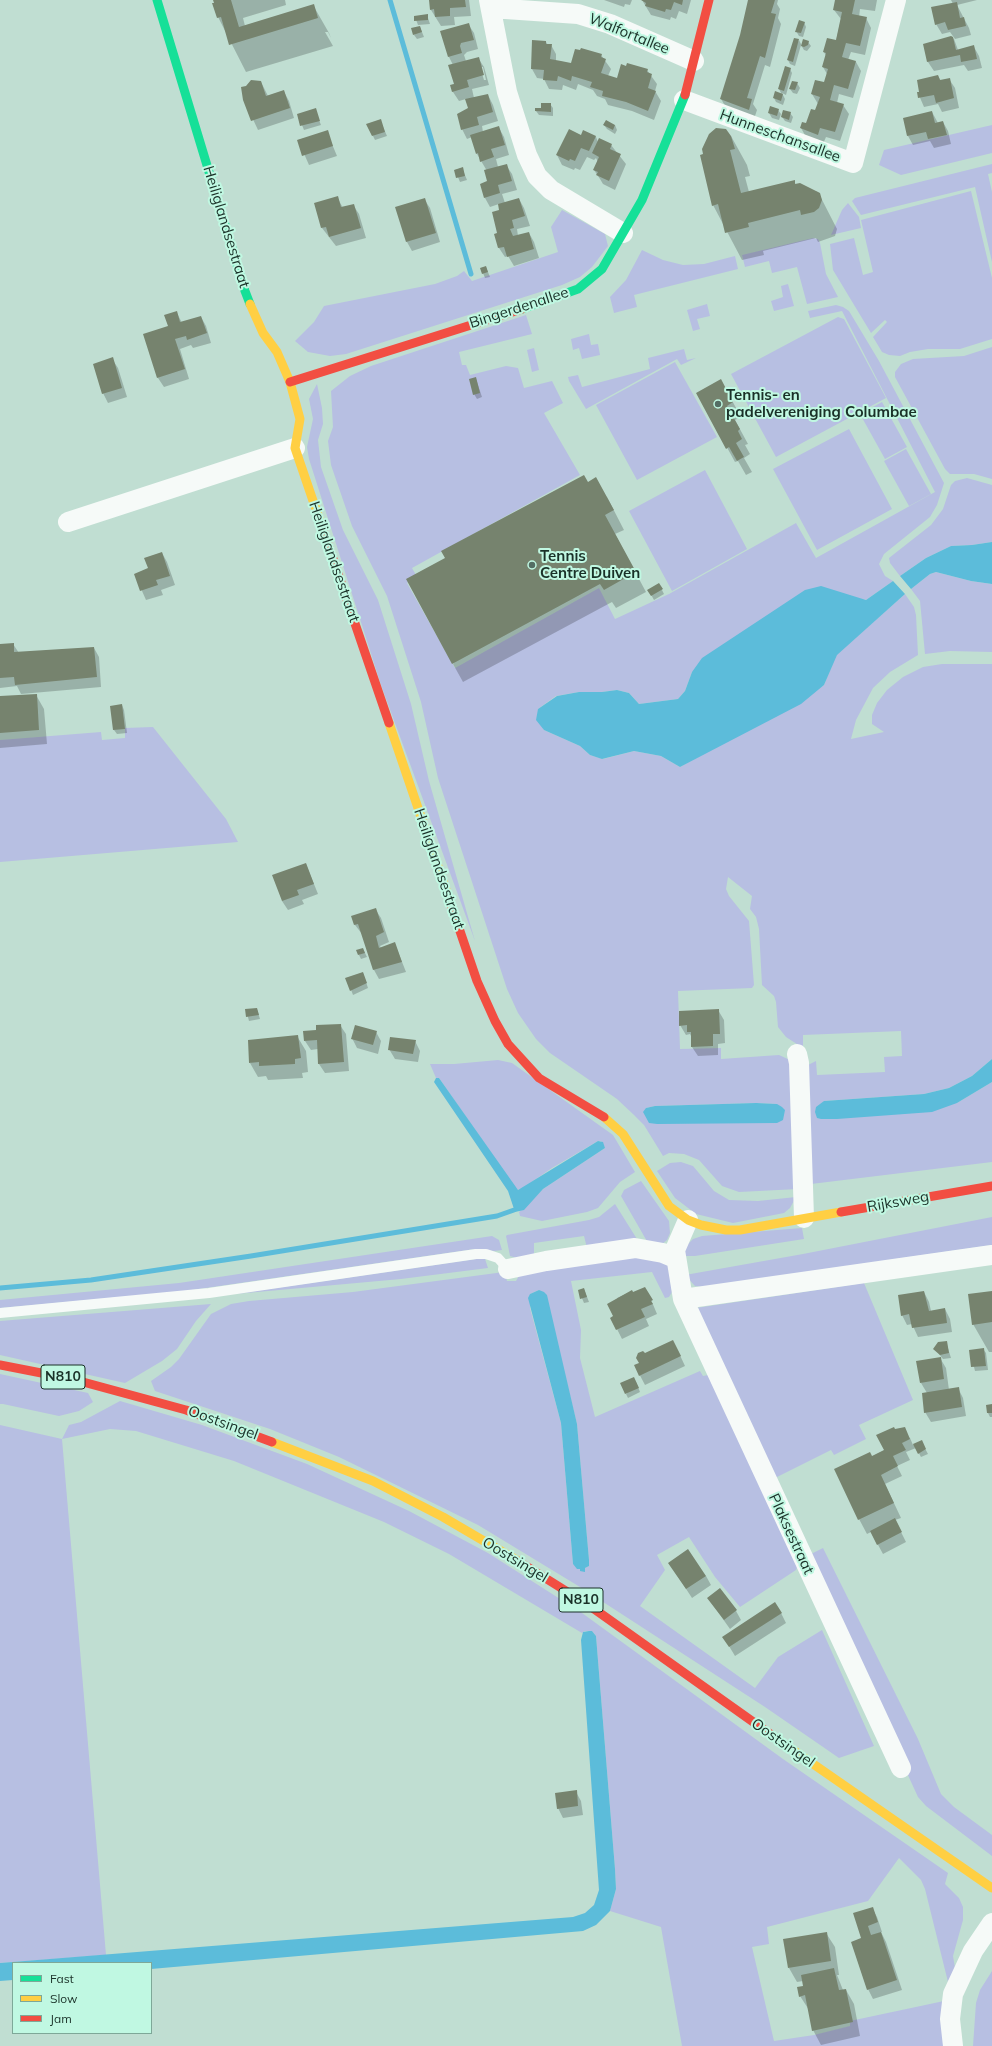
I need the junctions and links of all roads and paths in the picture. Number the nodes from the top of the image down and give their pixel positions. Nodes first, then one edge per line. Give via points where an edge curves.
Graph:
1 (157, 0) edge
2 (708, 0) edge
3 (896, 0) edge
4 (490, 4) edge
5 (694, 60) junction
6 (684, 100) junction
7 (624, 233) junction
8 (290, 382) junction
9 (295, 448) junction
10 (68, 522) dead end
11 (797, 1054) dead end
12 (992, 1186) edge
13 (804, 1218) junction
14 (688, 1220) junction
15 (992, 1255) edge
16 (675, 1258) junction
17 (508, 1269) joint
18 (683, 1299) junction
19 (0, 1313) edge
20 (0, 1365) edge
21 (902, 1768) dead end
22 (992, 1888) edge
23 (992, 1923) edge
24 (953, 2046) edge

1 - 8 street, Heiliglandsestraat via 245,291 263,333 277,352
2 - 5 street, Bingerdenallee
3 - 6 street, Hunneschansallee via 853,163
4 - 5 street, Walfortallee via 578,14 610,24
4 - 7 street via 508,92 527,155 538,176 551,190
5 - 6 street, Bingerdenallee
6 - 7 street, Bingerdenallee via 642,200
7 - 8 street, Bingerdenallee via 602,269 578,289
8 - 9 street, Heiliglandsestraat via 300,419
9 - 10 street
9 - 14 street, Heiliglandsestraat via 468,953 495,1021 518,1057 539,1078 602,1115 623,1134 661,1196 669,1206
11 - 13 street
12 - 13 street, Rijksweg
13 - 14 street, Rijksweg via 740,1230 712,1228
14 - 16 street, Plaksestraat via 675,1250
15 - 18 street
16 - 17 street via 635,1248 546,1260
16 - 18 street, Plaksestraat
17 - 19 lane via 498,1258 476,1254 209,1293
18 - 21 street, Plaksestraat
20 - 22 street, Oostsingel / N810 via 126,1392 186,1410 373,1481 443,1517 590,1606
23 - 24 street via 972,1951 953,1994 950,2019

